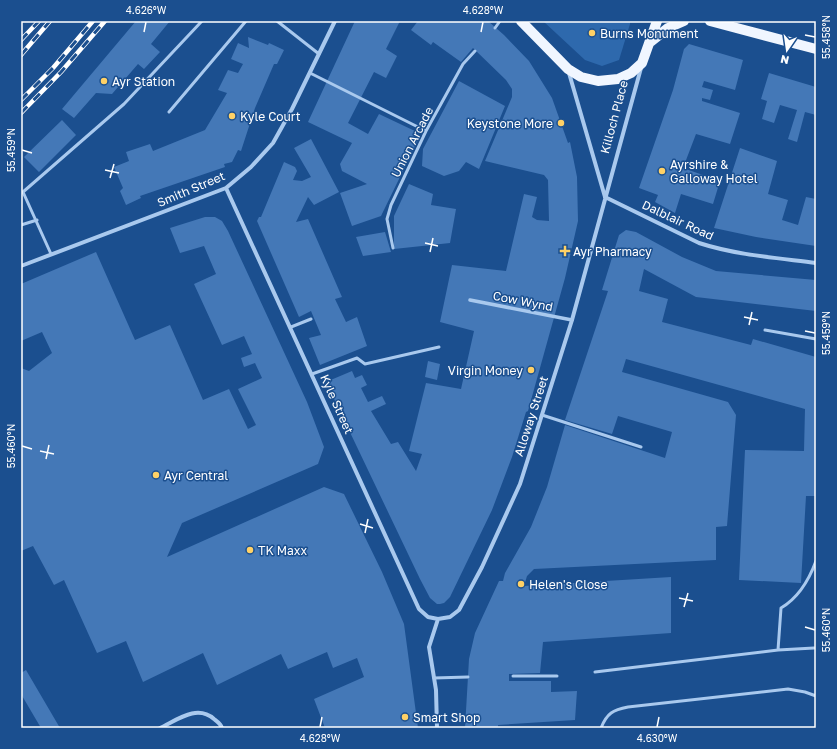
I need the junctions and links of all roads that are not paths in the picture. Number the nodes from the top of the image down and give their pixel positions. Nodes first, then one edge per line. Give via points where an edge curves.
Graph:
1 (202, 21) edge
2 (246, 21) edge
3 (277, 21) edge
4 (335, 21) edge
5 (500, 21) edge
6 (520, 21) edge
7 (657, 21) edge
8 (684, 21) edge
9 (710, 21) edge
10 (716, 21) edge
11 (495, 28) dead end
12 (649, 43) junction
13 (816, 50) edge
14 (475, 51) dead end
15 (319, 54) junction
16 (642, 63) junction
17 (568, 69) junction
18 (310, 73) junction
19 (169, 112) dead end
20 (426, 131) junction
21 (226, 188) junction
22 (22, 192) edge
23 (605, 197) junction
24 (36, 220) junction
25 (21, 225) edge
26 (393, 248) dead end
27 (51, 254) junction
28 (816, 262) edge
29 (21, 266) edge
30 (470, 300) dead end
31 (312, 319) dead end
32 (572, 320) junction
33 (291, 327) junction
34 (765, 330) dead end
35 (816, 339) edge
36 (439, 347) dead end
37 (312, 374) junction
38 (542, 415) junction
39 (641, 447) dead end
40 (816, 561) edge
41 (438, 619) junction
42 (814, 648) dead end
43 (778, 650) junction
44 (595, 672) dead end
45 (513, 676) dead end
46 (557, 676) dead end
47 (468, 677) dead end
48 (434, 678) junction
49 (816, 696) edge
50 (160, 728) edge
51 (222, 728) edge
52 (437, 728) edge
53 (601, 728) edge

1 - 22 lane via 124,104
2 - 19 lane
3 - 15 lane
4 - 15 street, Smith Street
5 - 11 lane
6 - 17 main road
7 - 12 main road, Killoch Place
8 - 12 main road via 668,28
9 - 10 main road
10 - 13 main road
12 - 16 main road, Killoch Place
14 - 20 lane, Union Arcade via 462,64
15 - 18 street, Smith Street
16 - 17 main road via 631,73 612,80 598,81 581,77
16 - 23 street, Killoch Place
17 - 23 street
18 - 20 lane
18 - 21 street, Smith Street via 273,143 251,167
20 - 26 lane, Union Arcade via 388,212
21 - 27 street, Smith Street
21 - 33 street, Kyle Street
22 - 24 lane
23 - 28 street, Dalblair Road via 699,243 727,252
23 - 32 street, Alloway Street
24 - 25 lane
24 - 27 lane
27 - 29 street, Smith Street
30 - 32 street, Cow Wynd
31 - 33 lane
32 - 38 street, Alloway Street
33 - 37 street, Kyle Street
34 - 35 lane
36 - 37 lane via 365,364 357,358
37 - 41 street, Kyle Street via 419,609 428,617
38 - 39 lane
38 - 41 street, Alloway Street via 520,484 482,567 459,610 450,617
40 - 43 lane via 811,574 792,601 781,608
41 - 48 street via 429,647
42 - 43 lane
43 - 44 lane
45 - 46 lane
47 - 48 lane
48 - 52 street
49 - 53 lane via 788,689 628,707 612,710 605,717
50 - 51 street via 191,713 199,712 209,714

